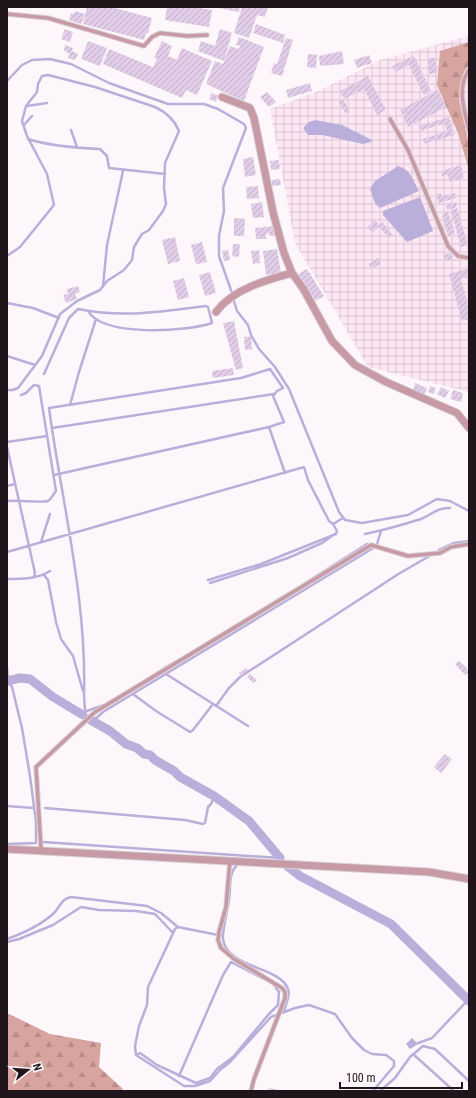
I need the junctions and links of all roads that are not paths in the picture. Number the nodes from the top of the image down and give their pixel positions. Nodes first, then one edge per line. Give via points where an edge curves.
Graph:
1 (7, 14) edge
2 (207, 34) dead end
3 (469, 70) edge
4 (222, 97) dead end
5 (390, 119) dead end
6 (469, 131) edge
7 (469, 258) edge
8 (292, 273) junction
9 (216, 312) dead end
10 (469, 428) edge
11 (469, 544) edge
12 (7, 849) edge
13 (42, 849) junction
14 (230, 860) junction
15 (469, 879) edge
16 (252, 1091) edge

1 - 2 lane via 48,18 144,46 160,33 187,36
3 - 6 lane via 463,85 462,100
4 - 8 street via 250,108 252,113 273,212
5 - 7 lane via 408,150 448,246 458,256
8 - 9 street via 233,296
8 - 10 street via 332,341 355,365 386,382 457,413
11 - 13 lane via 451,547 440,553 408,556 371,546 85,719 36,767
12 - 13 street
13 - 14 street
14 - 15 street via 429,872
14 - 16 lane via 226,906 218,940 221,948 285,992

